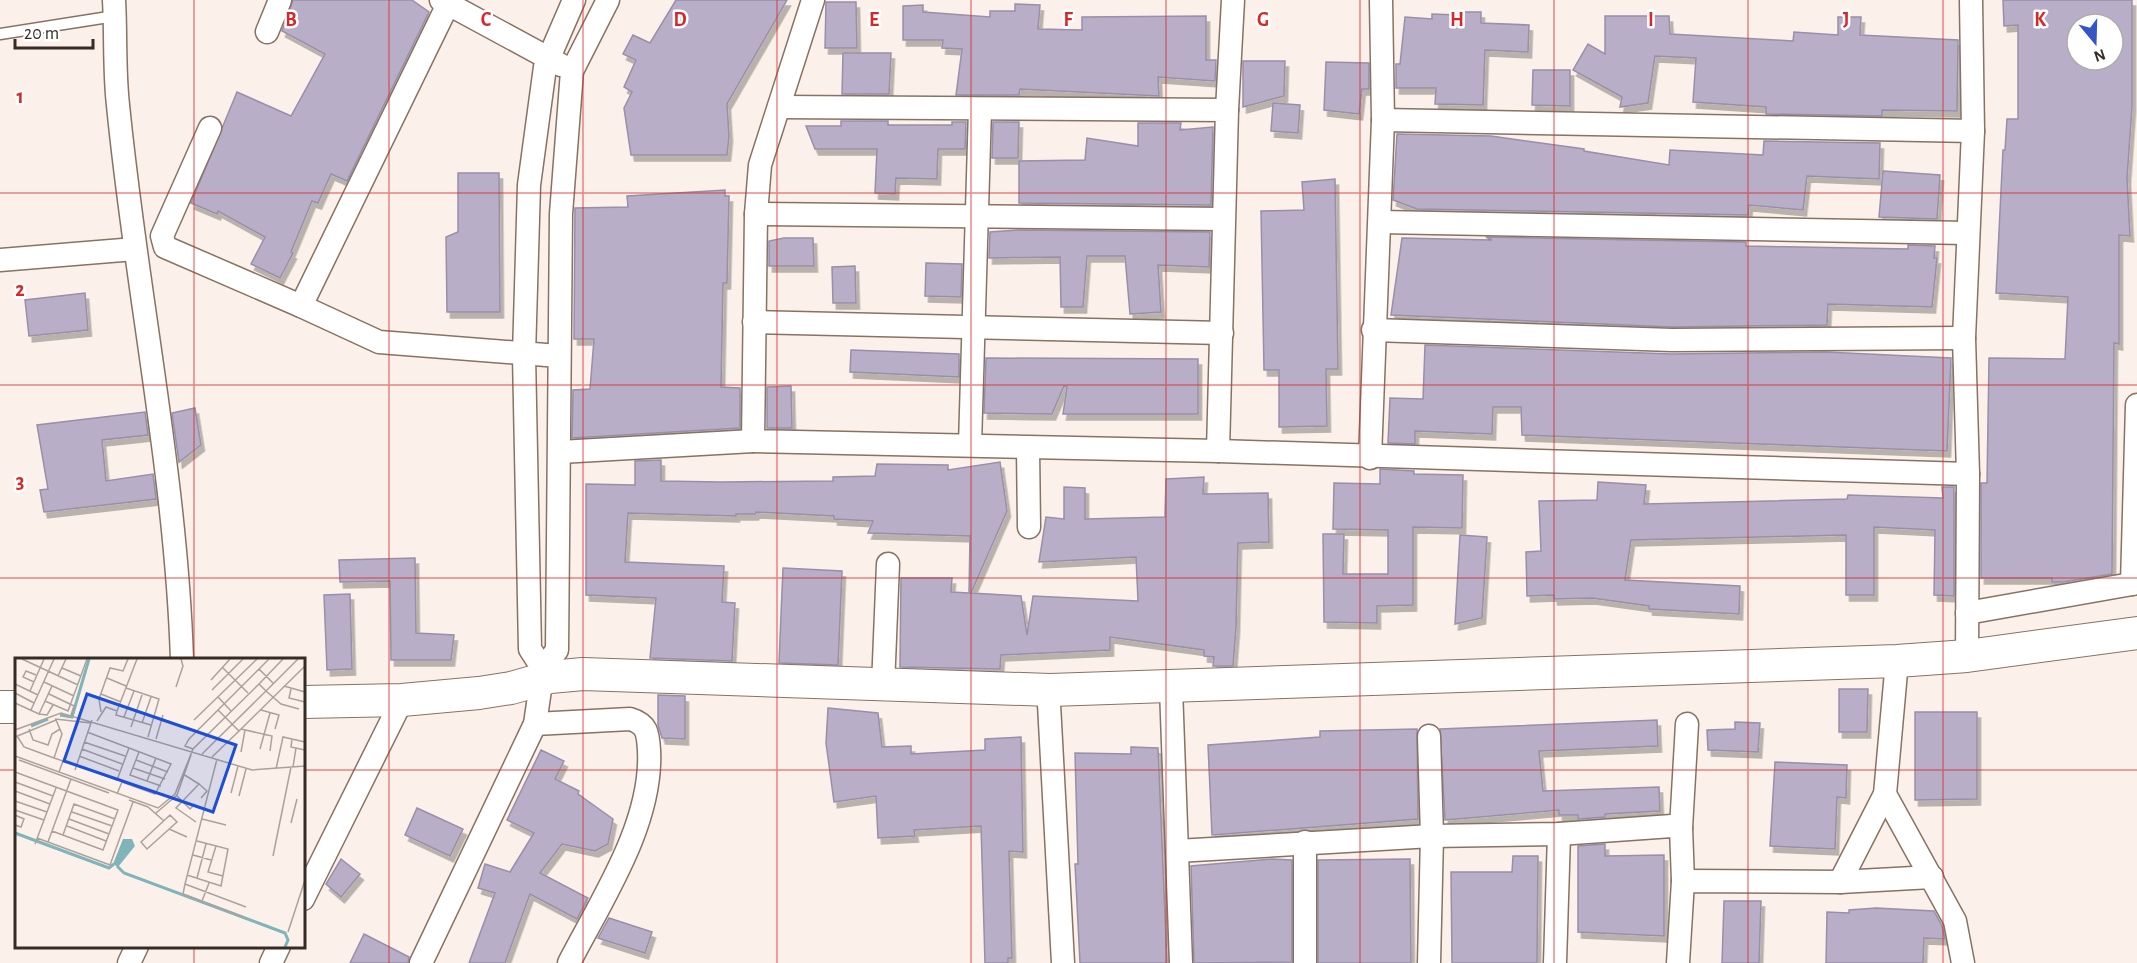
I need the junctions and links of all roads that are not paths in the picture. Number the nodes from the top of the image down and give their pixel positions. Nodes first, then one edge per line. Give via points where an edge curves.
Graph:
1 (280, 0) edge
2 (574, 0) edge
3 (608, 0) edge
4 (813, 0) edge
5 (1233, 0) edge
6 (1381, 0) edge
7 (1971, 0) edge
8 (447, 1) edge
9 (114, 8) edge
10 (267, 32) dead end
11 (0, 34) edge
12 (548, 59) junction
13 (572, 71) junction
14 (779, 107) junction
15 (980, 109) junction
16 (1227, 110) junction
17 (1383, 120) junction
18 (210, 128) dead end
19 (1973, 131) junction
20 (756, 214) junction
21 (976, 216) junction
22 (1222, 219) junction
23 (1380, 222) junction
24 (1966, 233) junction
25 (135, 249) junction
26 (0, 260) edge
27 (301, 306) junction
28 (754, 322) junction
29 (973, 327) junction
30 (1373, 330) junction
31 (1222, 333) junction
32 (1964, 338) junction
33 (524, 355) junction
34 (559, 356) junction
35 (2137, 405) edge
36 (753, 441) junction
37 (970, 445) junction
38 (1028, 448) junction
39 (1218, 451) junction
40 (560, 452) junction
41 (1370, 458) junction
42 (1968, 474) junction
43 (1029, 527) dead end
44 (888, 564) dead end
45 (2135, 583) edge
46 (1967, 613) junction
47 (2137, 633) edge
48 (1967, 656) junction
49 (182, 658) edge
50 (1897, 661) junction
51 (543, 674) junction
52 (884, 686) junction
53 (1171, 687) junction
54 (1050, 690) junction
55 (402, 700) junction
56 (304, 702) edge
57 (535, 724) junction
58 (1687, 724) dead end
59 (1429, 736) dead end
60 (1885, 794) junction
61 (1681, 828) junction
62 (1559, 834) junction
63 (1432, 836) junction
64 (1305, 842) junction
65 (1177, 851) junction
66 (1932, 877) junction
67 (1683, 881) junction
68 (1840, 882) junction
69 (304, 897) edge
70 (136, 948) edge
71 (278, 948) edge
72 (129, 963) edge
73 (271, 963) edge
74 (421, 963) edge
75 (569, 963) edge
76 (1063, 963) edge
77 (1181, 963) edge
78 (1305, 963) edge
79 (1429, 963) edge
80 (1555, 963) edge
81 (1678, 963) edge
82 (1963, 963) edge

1 - 10 street
2 - 12 street
3 - 13 street
4 - 14 street
5 - 16 street
6 - 17 street
7 - 19 street
8 - 12 street
8 - 27 street
9 - 11 lane
9 - 25 street via 117,102
12 - 13 street
12 - 33 street via 529,185
13 - 34 street via 561,214
14 - 15 street
14 - 20 street via 760,165
15 - 16 street
15 - 21 street
16 - 22 street
17 - 19 street
17 - 23 street
18 - 27 street via 162,236 165,247
19 - 24 street
20 - 21 street
20 - 28 street
21 - 22 street
21 - 29 street
22 - 31 street
23 - 24 street
23 - 30 street
24 - 32 street
25 - 26 street
25 - 49 street via 168,480
27 - 33 street via 379,342
28 - 29 street
28 - 36 street
29 - 31 street
29 - 37 street
30 - 32 street via 1672,340
30 - 41 street
31 - 39 street
32 - 42 street
33 - 34 street
33 - 51 street via 530,649
34 - 40 street
35 - 45 street
36 - 37 street
36 - 40 street
37 - 38 street
38 - 39 street
38 - 43 street
39 - 41 street
40 - 51 street via 557,650
41 - 42 street
42 - 46 street
44 - 52 street
45 - 46 street
46 - 48 street
47 - 48 street
48 - 50 street
50 - 53 street
50 - 60 street
51 - 52 street
51 - 55 street via 532,683 496,691
51 - 57 street
52 - 54 street
53 - 54 street
53 - 65 street
54 - 76 street
55 - 56 street
55 - 69 street
57 - 74 street
57 - 75 street via 630,719 641,722 648,733 647,793 631,841
58 - 61 street
59 - 63 street
60 - 66 street
60 - 68 street
61 - 62 street
61 - 67 street
62 - 63 street
62 - 80 street
63 - 64 street
63 - 79 street
64 - 65 street
64 - 78 street
65 - 77 street
66 - 68 street
66 - 82 street via 1955,921
67 - 68 street
67 - 81 street
70 - 72 street
71 - 73 street

